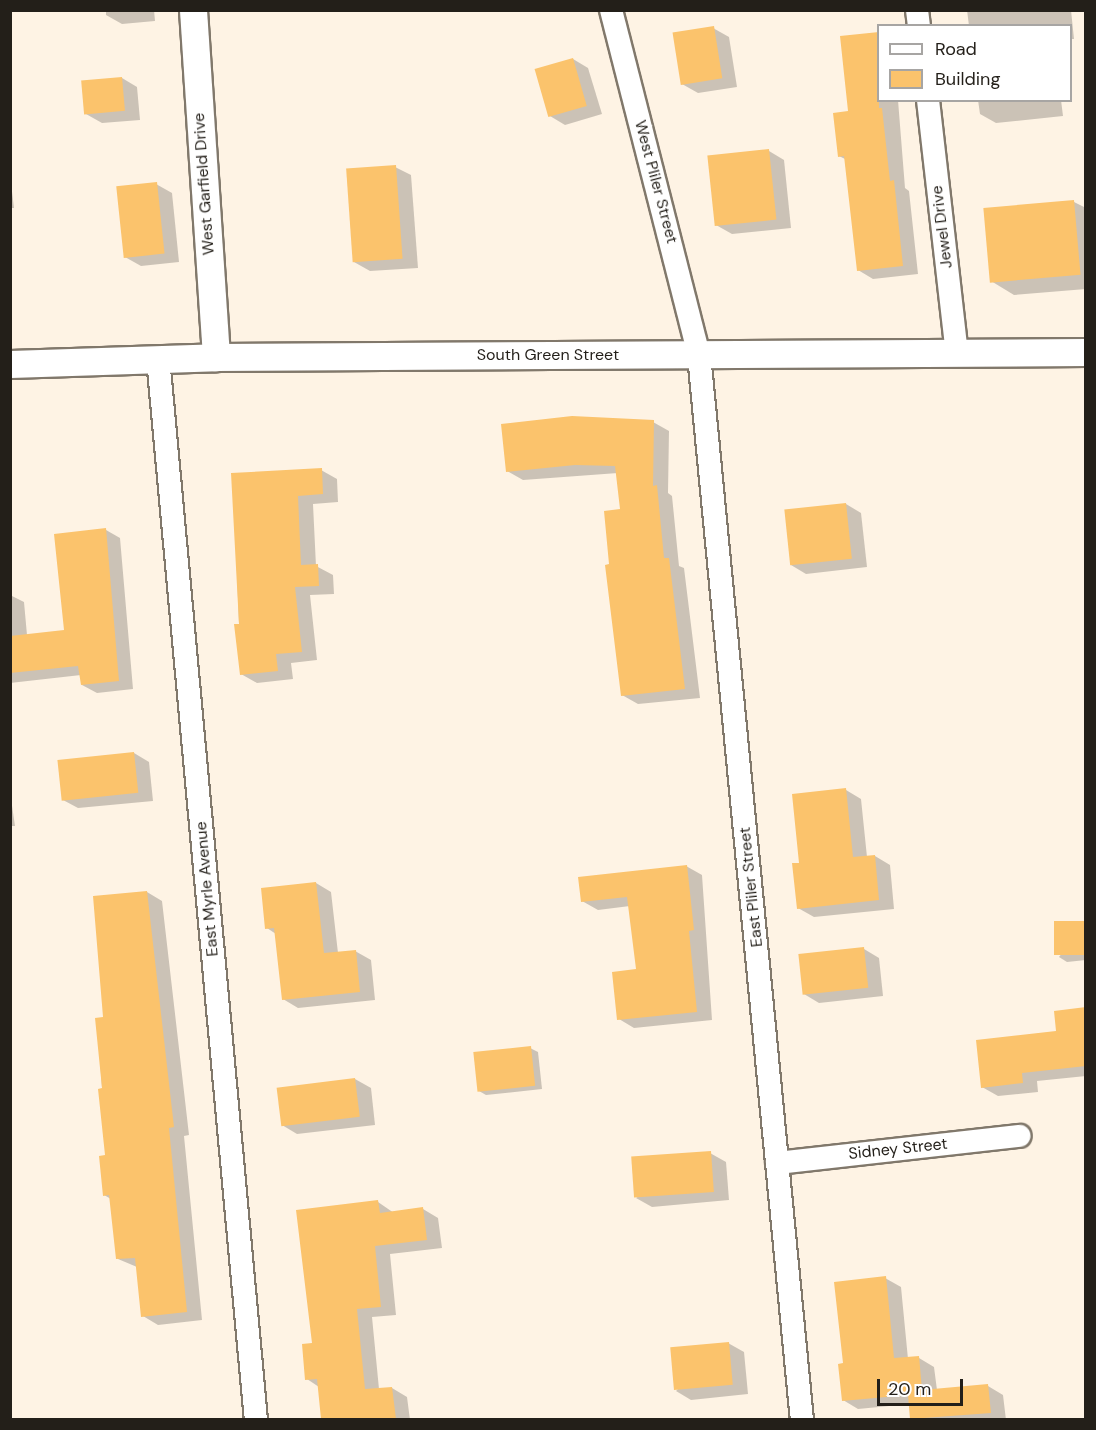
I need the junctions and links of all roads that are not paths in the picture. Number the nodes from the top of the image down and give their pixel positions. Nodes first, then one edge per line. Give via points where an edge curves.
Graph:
1 (194, 10) edge
2 (611, 10) edge
3 (928, 102) edge
4 (1086, 352) edge
5 (957, 354) junction
6 (699, 355) junction
7 (216, 357) junction
8 (158, 358) junction
9 (10, 364) edge
10 (1019, 1136) dead end
11 (777, 1162) junction
12 (255, 1419) edge
13 (802, 1419) edge

1 - 7 street, West Garfield Drive
2 - 6 street, West Pliler Street
3 - 5 street, Jewel Drive
4 - 5 street, South Green Street
5 - 6 street, South Green Street
6 - 7 street, South Green Street
6 - 11 street, East Pliler Street
7 - 8 street, South Green Street
8 - 9 street, South Green Street
8 - 12 street, East Myrle Avenue
10 - 11 street, Sidney Street
11 - 13 street, East Pliler Street

